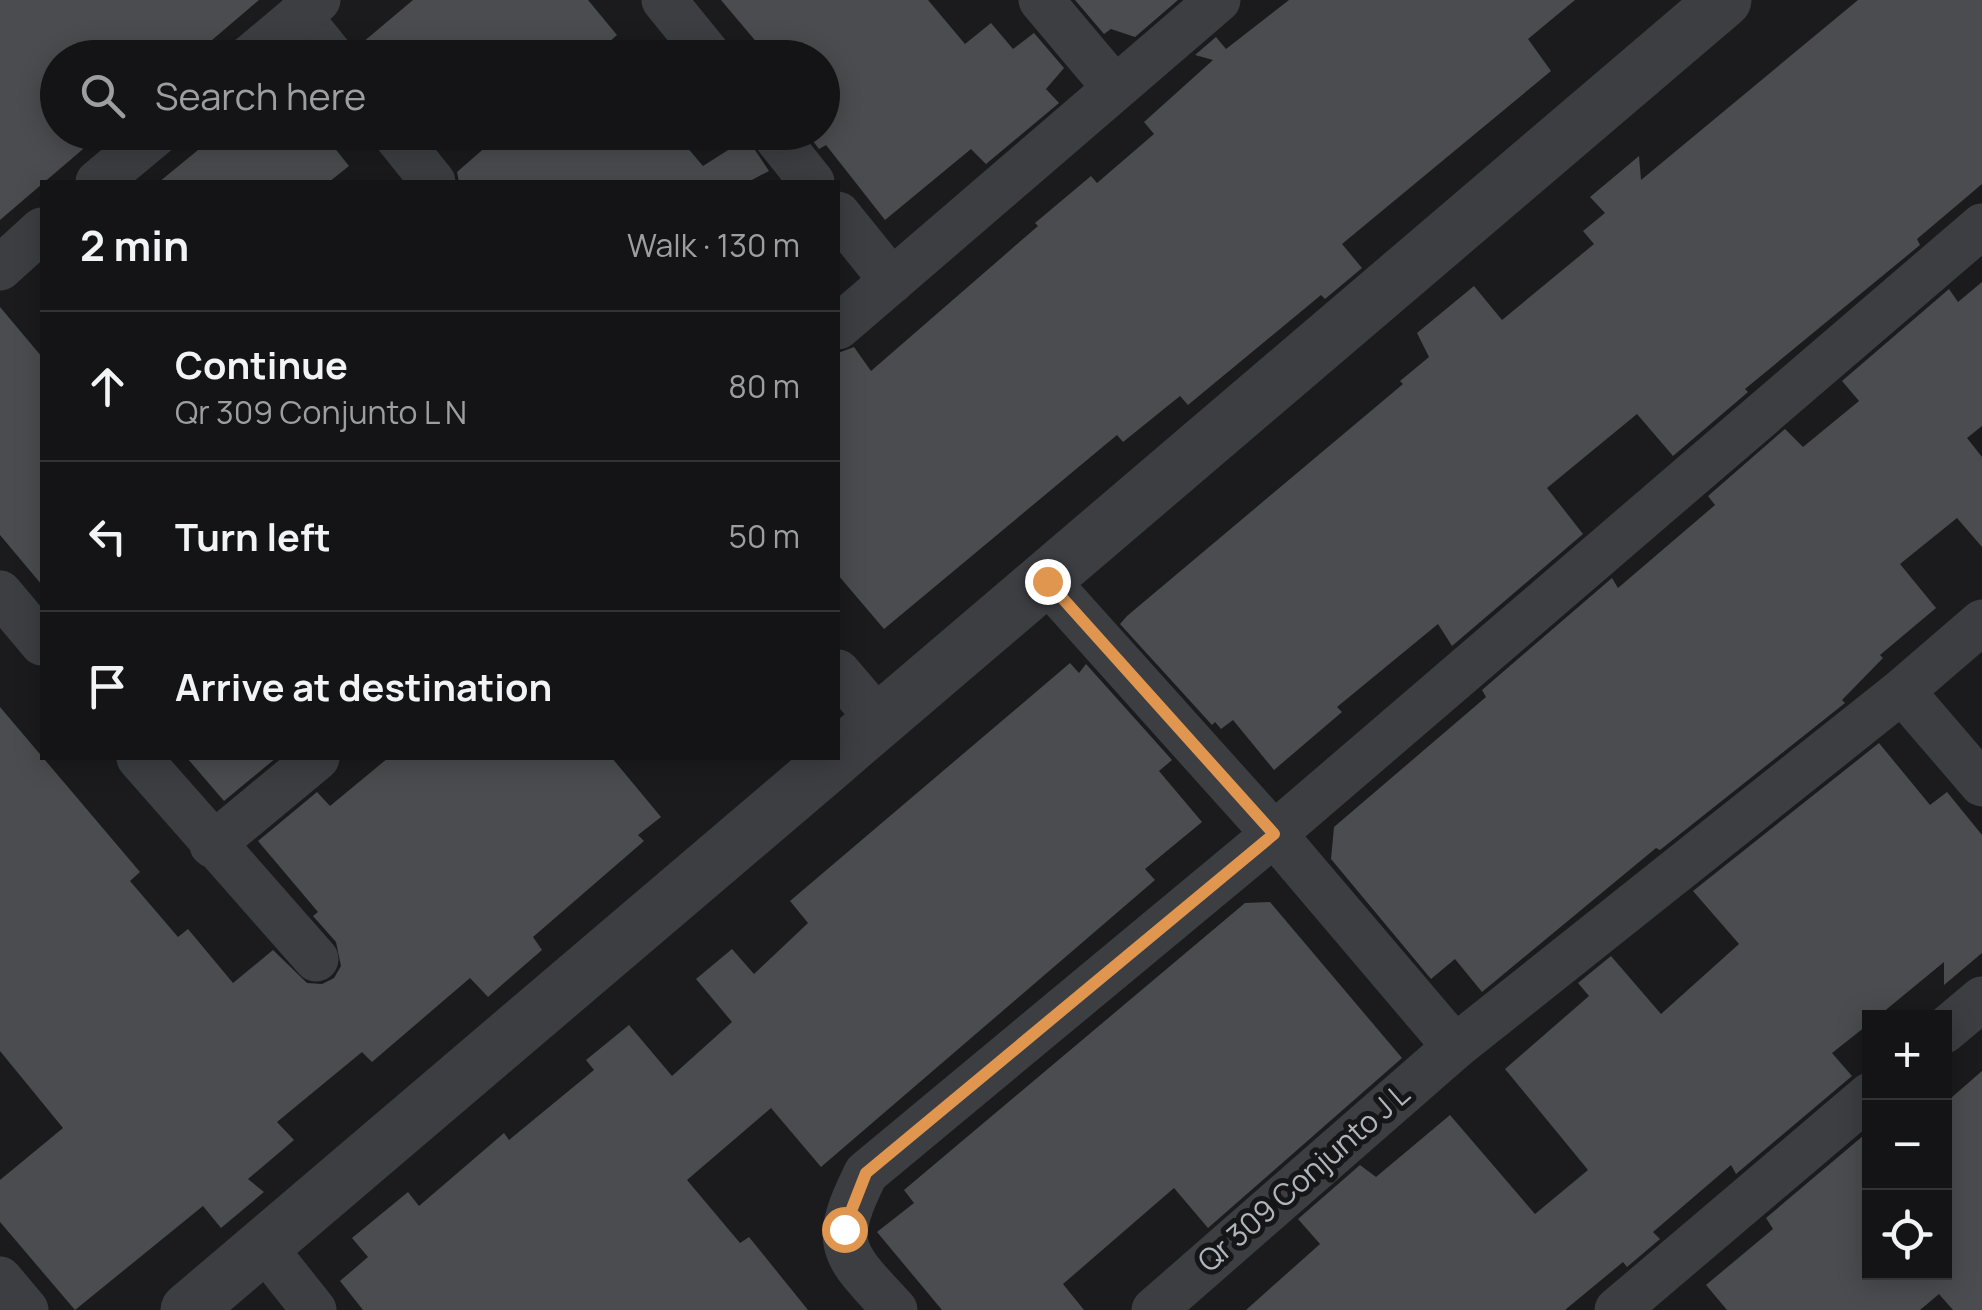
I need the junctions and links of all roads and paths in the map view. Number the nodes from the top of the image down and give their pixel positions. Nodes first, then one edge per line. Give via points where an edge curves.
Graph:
1 (664, 0) edge
2 (1042, 0) edge
3 (1218, 0) edge
4 (1724, 0) edge
5 (309, 8) edge
6 (271, 40) edge
7 (324, 40) edge
8 (696, 40) edge
9 (1115, 88) junction
10 (136, 150) edge
11 (407, 150) edge
12 (786, 150) edge
13 (100, 180) edge
14 (431, 180) edge
15 (810, 180) edge
16 (840, 216) edge
17 (1982, 226) edge
18 (40, 232) edge
19 (0, 268) edge
20 (892, 281) junction
21 (840, 325) edge
22 (1047, 581) junction
23 (0, 593) edge
24 (1982, 622) edge
25 (40, 642) edge
26 (840, 674) edge
27 (1902, 691) junction
28 (879, 720) junction
29 (840, 754) edge
30 (140, 760) edge
31 (315, 760) edge
32 (833, 760) edge
33 (1982, 784) edge
34 (1274, 834) junction
35 (212, 845) junction
36 (316, 959) dead end
37 (1982, 999) edge
38 (1952, 1024) edge
39 (1455, 1047) junction
40 (1864, 1100) edge
41 (264, 1246) junction
42 (0, 1279) edge
43 (26, 1310) edge
44 (188, 1310) edge
45 (314, 1310) edge
46 (895, 1310) edge
47 (1154, 1310) edge
48 (1617, 1310) edge

1 - 8 street
2 - 9 street
3 - 9 street
4 - 22 street
5 - 6 street
5 - 7 street
9 - 20 street
10 - 13 street
11 - 14 street
12 - 15 street
16 - 20 street
17 - 34 street
18 - 19 street
20 - 21 street
22 - 28 street
22 - 34 street
23 - 25 street
24 - 27 street, Qr 309 Conjunto J L
26 - 28 street
27 - 33 street
27 - 39 street, Qr 309 Conjunto J L
28 - 29 street
30 - 35 street
31 - 35 street
32 - 41 street
34 - 39 street
34 - 46 street via 866,1173 844,1229 848,1258
35 - 36 street
37 - 38 street
39 - 47 street, Qr 309 Conjunto J L
40 - 48 street
41 - 44 street
41 - 45 street
42 - 43 street

